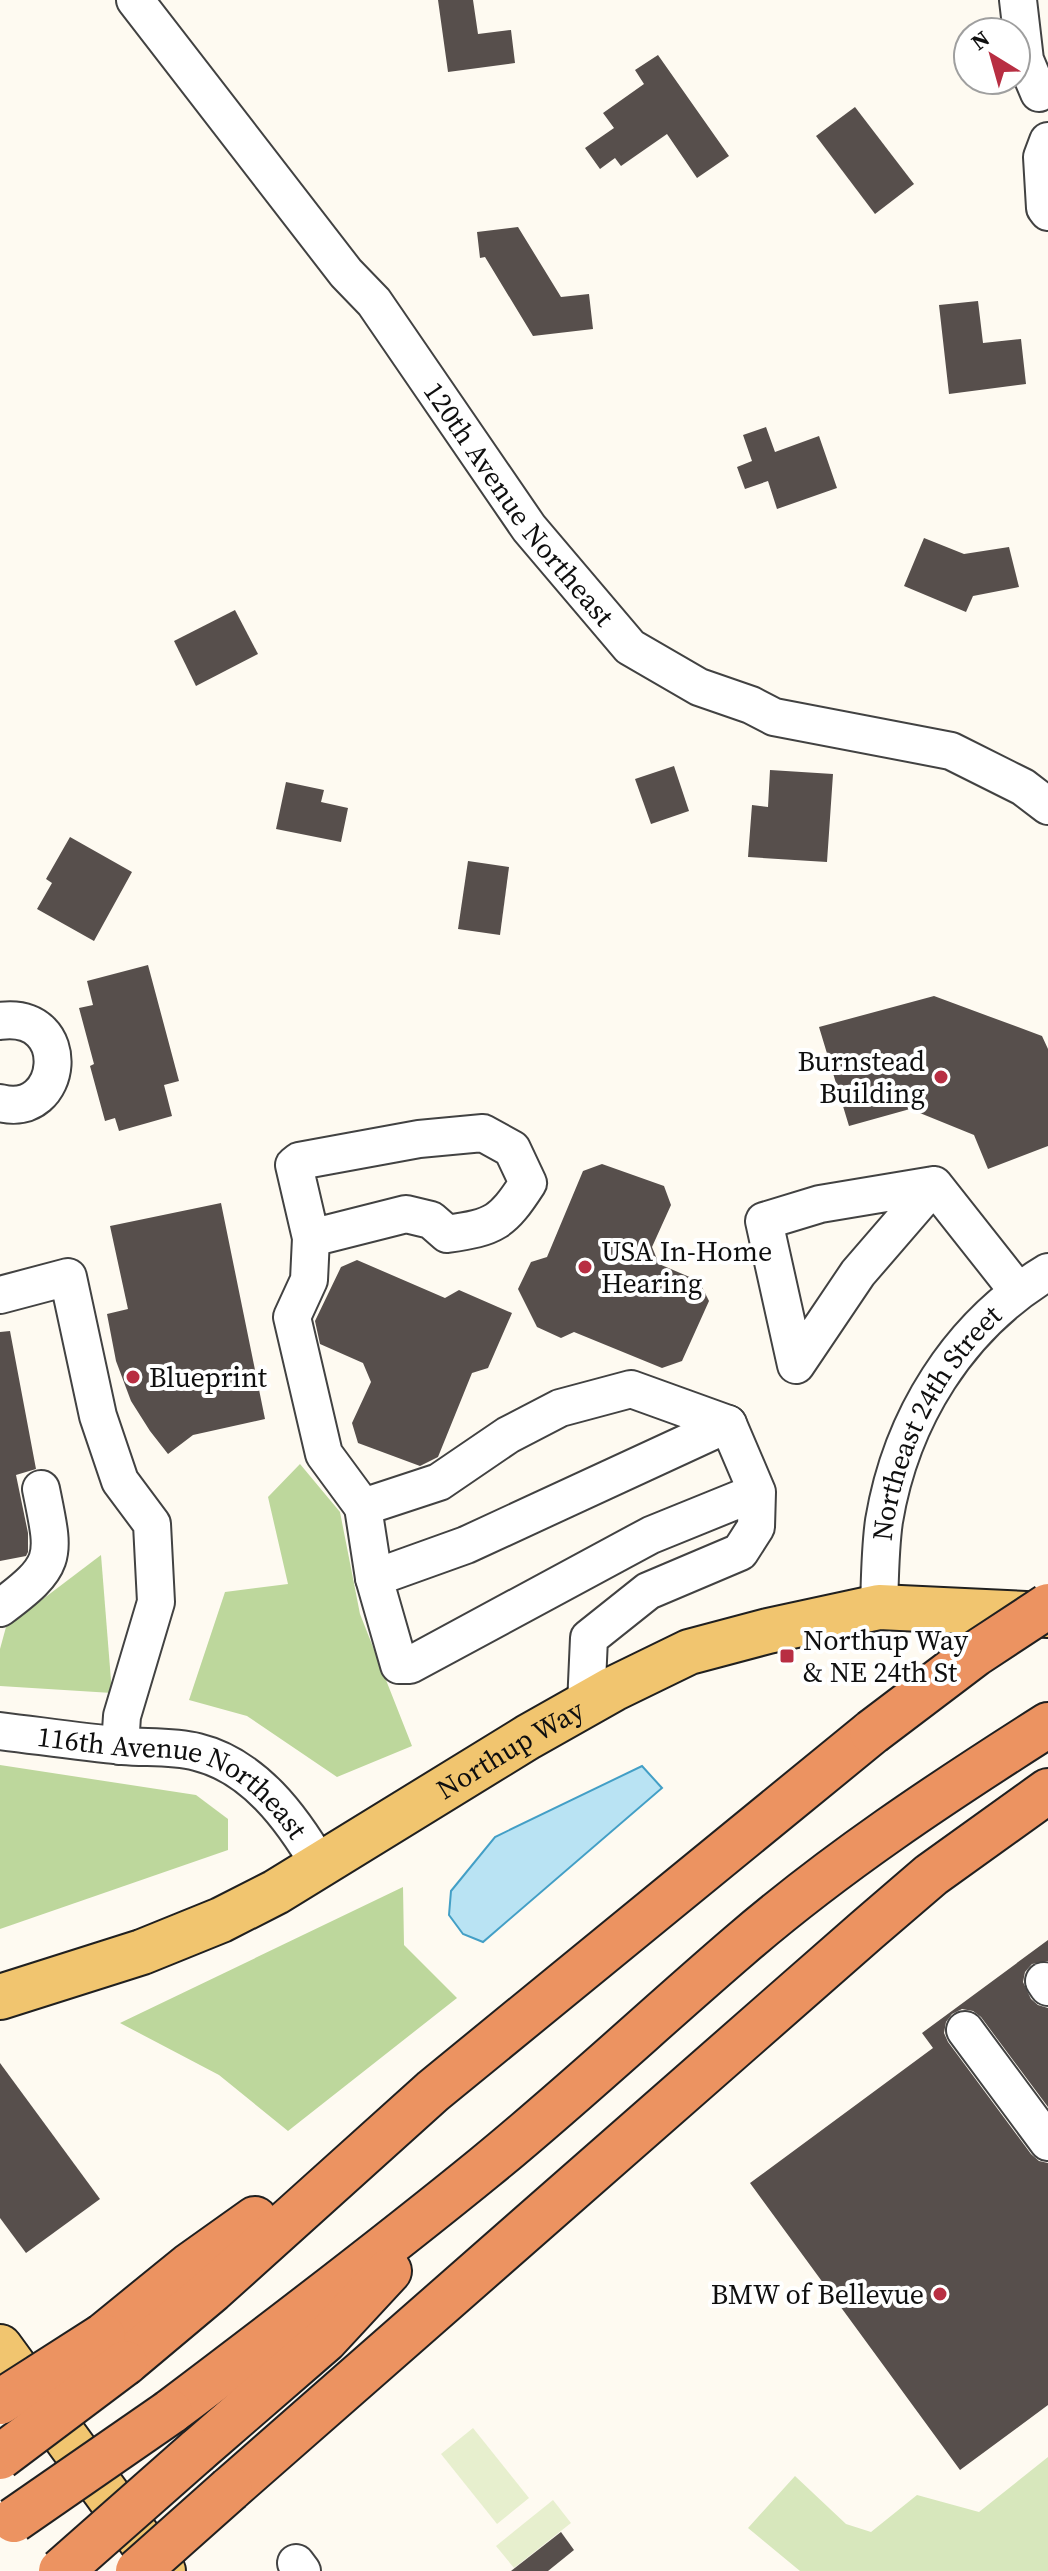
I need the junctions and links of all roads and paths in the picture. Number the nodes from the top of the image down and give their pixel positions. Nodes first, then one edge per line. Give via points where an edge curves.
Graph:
1 (135, 0) edge
2 (1018, 0) edge
3 (1044, 89) edge
4 (1048, 128) edge
5 (1048, 141) edge
6 (1048, 212) edge
7 (1048, 806) edge
8 (0, 1021) edge
9 (0, 1103) edge
10 (934, 1185) junction
11 (311, 1238) junction
12 (1048, 1272) edge
13 (1017, 1290) junction
14 (0, 1295) edge
15 (728, 1424) junction
16 (41, 1489) dead end
17 (757, 1492) junction
18 (363, 1507) junction
19 (374, 1578) junction
20 (1048, 1606) edge
21 (879, 1607) junction
22 (0, 1608) edge
23 (1048, 1615) edge
24 (586, 1705) junction
25 (1048, 1725) edge
26 (0, 1731) edge
27 (120, 1746) junction
28 (1048, 1791) edge
29 (320, 1866) junction
30 (0, 1997) edge
31 (965, 2030) dead end
32 (1048, 2142) edge
33 (310, 2329) junction
34 (0, 2347) edge
35 (114, 2350) junction
36 (0, 2402) edge
37 (0, 2457) edge
38 (7, 2524) edge
39 (61, 2571) edge
40 (138, 2571) edge
41 (163, 2571) edge

1 - 7 street, 120th Avenue Northeast via 374,302 529,528 630,647 699,687 774,717 951,751 1023,787
2 - 3 street via 1025,60
3 - 4 street via 1035,99 1036,115
5 - 6 street via 1042,157
8 - 9 street via 26,1022 38,1029 53,1051 54,1065 44,1090 33,1099
10 - 10 street via 820,1204 764,1221 796,1365 858,1273
10 - 13 street
11 - 11 street via 293,1171 299,1161 483,1133 512,1149 528,1183 507,1215 477,1229 447,1234 431,1220 406,1214
11 - 18 street via 309,1280 292,1317 324,1454
12 - 13 street, Northeast 24th Street
13 - 21 street, Northeast 24th Street via 972,1333 931,1387 902,1451 884,1521
14 - 27 street via 68,1277 98,1416 120,1481 152,1524 156,1602 122,1716
15 - 17 street
15 - 18 street via 631,1389 560,1408 508,1435 439,1482
15 - 19 street via 466,1545
16 - 22 street via 52,1543 49,1559 35,1581
17 - 19 street via 651,1535 410,1665 399,1665
17 - 24 street via 756,1527 740,1552 648,1591 589,1638
18 - 19 street
20 - 35 highway, bridge via 872,1732
21 - 23 main road, Northup Way
21 - 24 main road, Northup Way via 689,1652
24 - 29 main road, Northup Way
25 - 33 highway via 890,1828 740,1945
26 - 27 street, 116th Avenue Northeast
27 - 29 street, 116th Avenue Northeast via 194,1751 245,1774 297,1826
28 - 40 highway, bridge via 931,1875
29 - 30 main road, Northup Way via 221,1920 142,1952
31 - 32 street
33 - 38 highway, bridge via 170,2412
33 - 39 highway, bridge via 197,2451
34 - 41 main road
35 - 36 highway, bridge
35 - 37 highway, bridge

